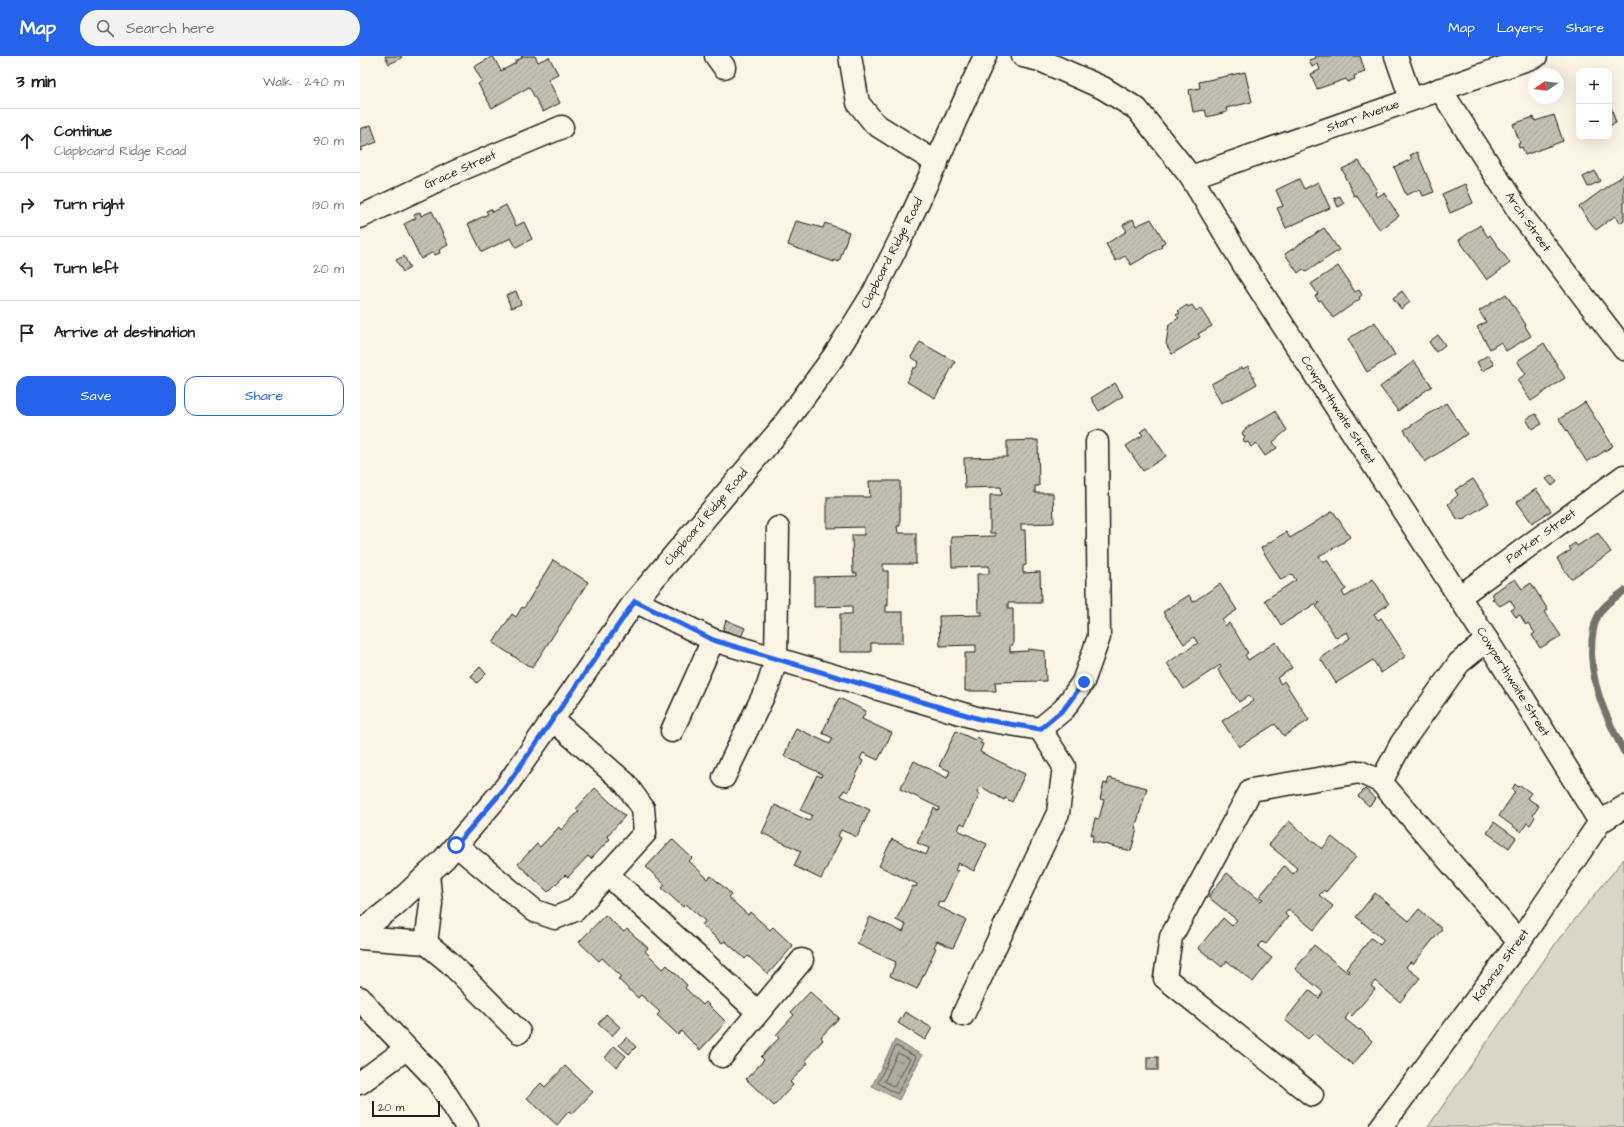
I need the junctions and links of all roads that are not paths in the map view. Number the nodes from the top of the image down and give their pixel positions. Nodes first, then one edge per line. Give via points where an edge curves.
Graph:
1 (850, 56) edge
2 (985, 56) edge
3 (1023, 56) edge
4 (1396, 56) edge
5 (1536, 56) edge
6 (1064, 63) edge
7 (1440, 88) junction
8 (1411, 99) junction
9 (562, 126) dead end
10 (936, 163) junction
11 (1191, 177) junction
12 (360, 217) edge
13 (1624, 349) edge
14 (1097, 442) dead end
15 (1624, 476) edge
16 (778, 528) dead end
17 (1459, 597) junction
18 (635, 601) junction
19 (713, 640) junction
20 (1487, 640) junction
21 (776, 660) junction
22 (552, 719) junction
23 (1040, 729) junction
24 (672, 731) dead end
25 (724, 777) dead end
26 (1381, 782) junction
27 (1624, 807) edge
28 (1600, 822) junction
29 (456, 845) junction
30 (428, 874) junction
31 (608, 874) junction
32 (360, 932) edge
33 (360, 938) edge
34 (1519, 942) junction
35 (426, 943) junction
36 (802, 960) dead end
37 (360, 998) edge
38 (758, 1012) junction
39 (963, 1016) dead end
40 (519, 1032) dead end
41 (406, 1049) junction
42 (722, 1056) dead end
43 (360, 1083) edge
44 (1312, 1095) dead end
45 (467, 1127) edge
46 (1381, 1127) edge

1 - 10 street via 858,103 875,124
2 - 10 street, Clapboard Ridge Road
3 - 6 street, Cowperthwaite Street
4 - 8 street
5 - 7 street, Starr Avenue
6 - 11 street, Cowperthwaite Street via 1137,109
7 - 8 street, Starr Avenue
7 - 13 street, Arch Street via 1522,216
8 - 11 street, Starr Avenue
9 - 12 street, Grace Street via 454,172
10 - 18 street, Clapboard Ridge Road via 874,292 834,356 779,431
11 - 17 street, Cowperthwaite Street via 1244,265
14 - 23 street via 1099,637 1084,682 1064,709
15 - 17 street, Parker Street
16 - 21 street
17 - 20 street, Cowperthwaite Street
18 - 19 street
18 - 22 street, Clapboard Ridge Road
19 - 21 street
19 - 24 street
20 - 26 street via 1459,663 1401,744
20 - 28 street, Cowperthwaite Street
21 - 23 street via 980,719
21 - 25 street via 768,686
22 - 29 street, Clapboard Ridge Road via 505,788
22 - 31 street via 625,783 643,808 645,833
23 - 39 street via 1064,766 1058,813
26 - 34 street
26 - 44 street via 1360,772 1251,790 1171,937 1165,978
27 - 28 street, Kohanza Street
28 - 34 street, Kohanza Street
29 - 30 street, Clapboard Ridge Road
29 - 31 street via 535,911 555,918 575,910
30 - 32 street, Clapboard Ridge Road via 395,905
30 - 35 street via 430,904
31 - 38 street
33 - 35 street
34 - 46 street, Kohanza Street
35 - 40 street
36 - 38 street
37 - 41 street
38 - 42 street
41 - 43 street
41 - 45 street via 436,1080

